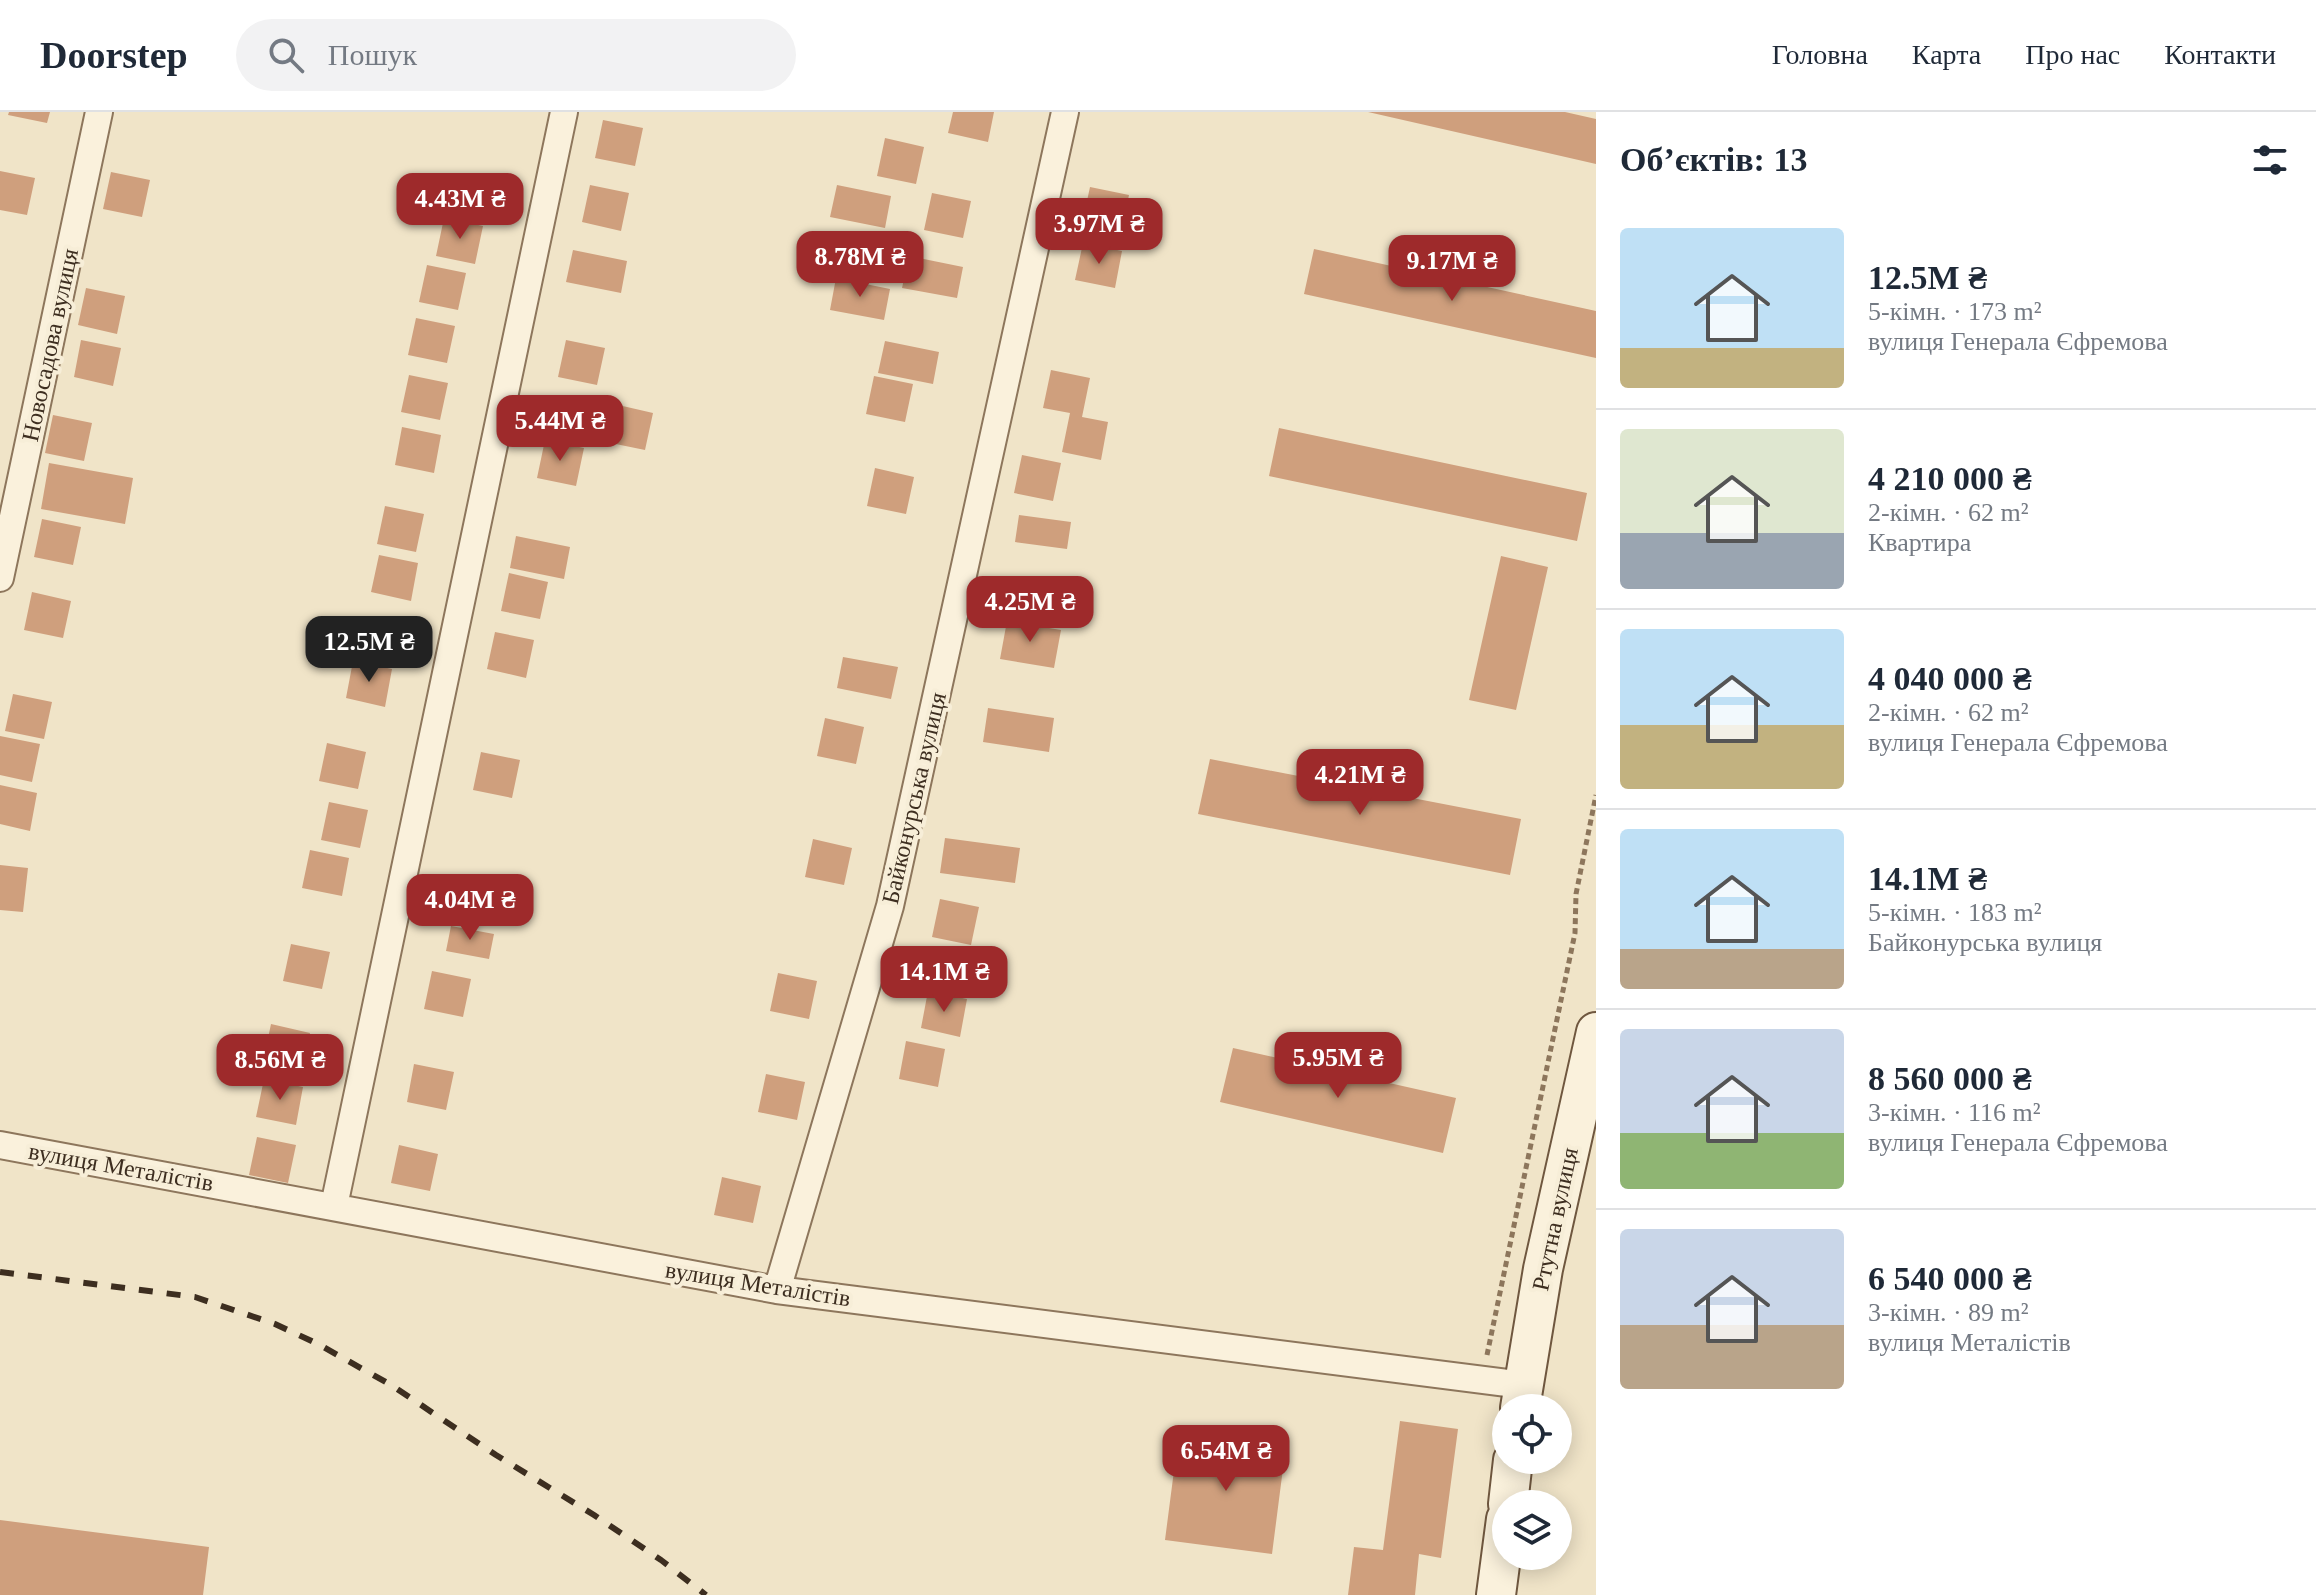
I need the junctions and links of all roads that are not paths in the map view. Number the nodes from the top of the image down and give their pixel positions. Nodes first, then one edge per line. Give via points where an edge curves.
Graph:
1 (99, 112) edge
2 (564, 112) edge
3 (1065, 112) edge
4 (0, 578) edge
5 (1596, 1032) edge
6 (0, 1145) edge
7 (334, 1206) junction
8 (777, 1290) junction
9 (1516, 1394) edge
10 (1521, 1394) edge
11 (1499, 1570) edge
12 (1496, 1595) edge

1 - 4 street, Новосадова вулиця
2 - 7 street
3 - 8 street, Байконурська вулиця via 890,906
5 - 10 main road, Ртутна вулиця via 1543,1269
6 - 7 street, вулиця Металістів
7 - 8 street, вулиця Металістів
8 - 9 street, вулиця Металістів via 1484,1380
11 - 12 main road

